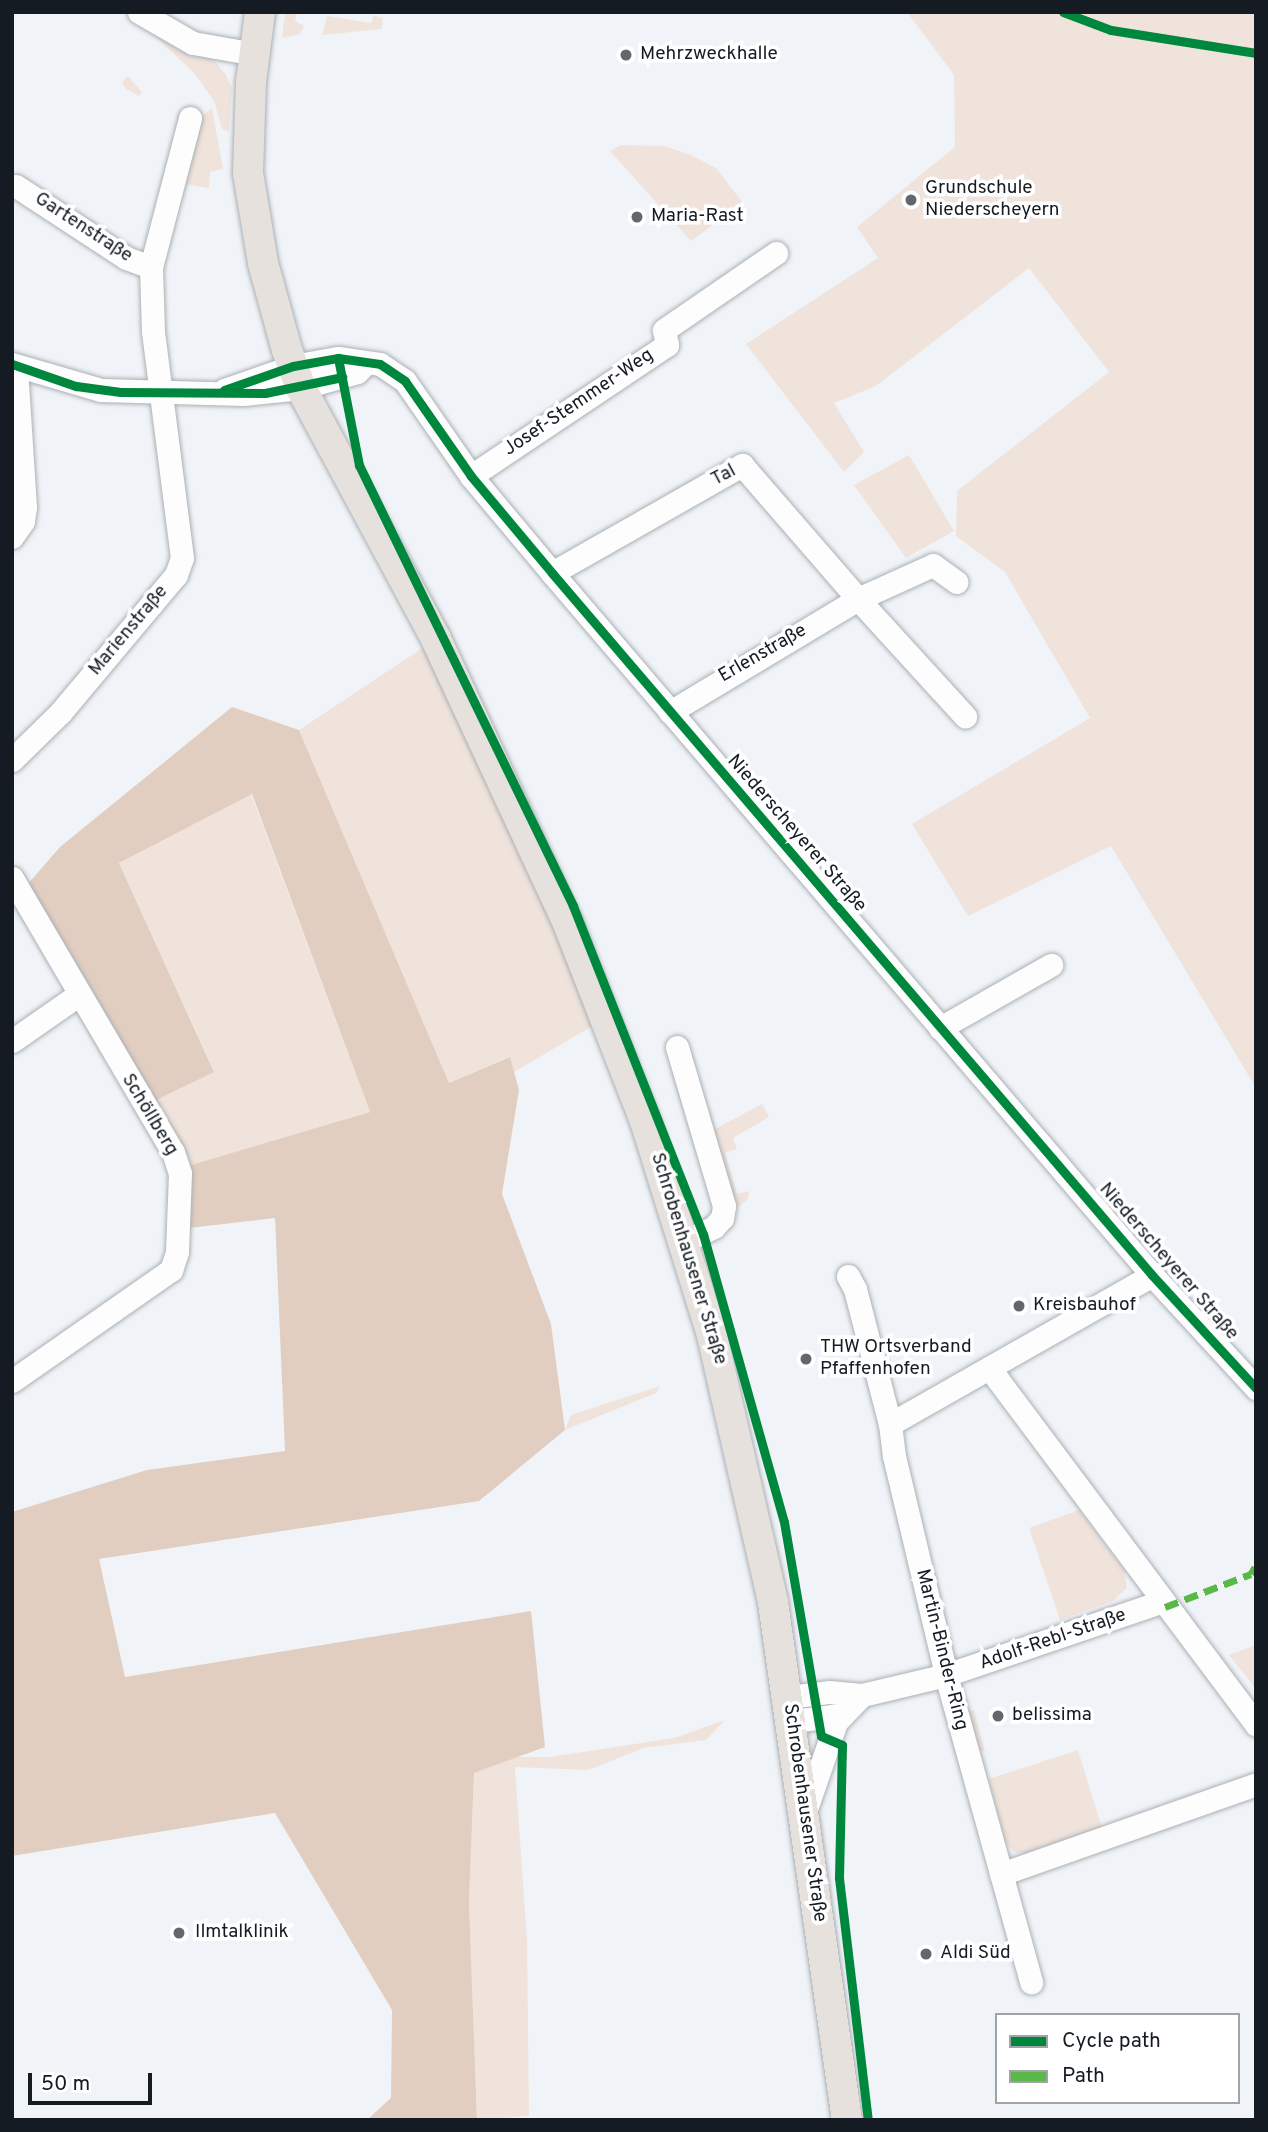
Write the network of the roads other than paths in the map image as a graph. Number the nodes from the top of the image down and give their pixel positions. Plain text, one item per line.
1 (139, 12) edge
2 (260, 12) edge
3 (254, 54) junction
4 (190, 118) dead end
5 (16, 186) dead end
6 (776, 253) dead end
7 (151, 267) junction
8 (14, 365) edge
9 (297, 377) junction
10 (160, 393) junction
11 (471, 476) junction
12 (12, 537) edge
13 (552, 573) junction
14 (956, 582) dead end
15 (858, 599) junction
16 (670, 712) junction
17 (965, 716) dead end
18 (12, 760) edge
19 (12, 878) edge
20 (1051, 965) dead end
21 (78, 995) junction
22 (940, 1028) junction
23 (12, 1041) edge
24 (677, 1047) dead end
25 (685, 1241) junction
26 (1152, 1275) junction
27 (848, 1276) dead end
28 (990, 1369) junction
29 (12, 1381) edge
30 (1256, 1388) edge
31 (890, 1424) junction
32 (1161, 1602) junction
33 (946, 1675) junction
34 (862, 1695) junction
35 (791, 1709) junction
36 (840, 1715) junction
37 (1256, 1724) edge
38 (1256, 1784) edge
39 (805, 1813) junction
40 (1001, 1874) junction
41 (1031, 1982) dead end
42 (847, 2120) edge

1 - 3 street
2 - 3 main road, Schrobenhausener Straße
3 - 9 main road, Schrobenhausener Straße
4 - 7 street, Gartenstraße
5 - 7 street, Gartenstraße
6 - 11 street, Josef-Stemmer-Weg
7 - 10 street, Gartenstraße
8 - 10 street, Niederscheyerer Straße
8 - 12 street
9 - 10 street, Niederscheyerer Straße
9 - 11 street, Niederscheyerer Straße
9 - 25 main road, Schrobenhausener Straße
10 - 18 street, Marienstraße
11 - 13 street, Niederscheyerer Straße
13 - 15 street, Tal
13 - 16 street, Niederscheyerer Straße
14 - 15 street
15 - 16 street, Erlenstraße
15 - 17 street, Tal
16 - 22 street, Niederscheyerer Straße
19 - 21 street, Schöllberg
20 - 22 street
21 - 23 street
21 - 29 street, Schöllberg
22 - 26 street, Niederscheyerer Straße
24 - 25 street
25 - 35 main road, Schrobenhausener Straße
26 - 28 street
26 - 30 street, Niederscheyerer Straße
27 - 31 street, Martin-Binder-Ring
28 - 31 street
28 - 32 street
31 - 33 street, Martin-Binder-Ring
32 - 33 street, Adolf-Rebl-Straße
32 - 37 street
33 - 34 street, Adolf-Rebl-Straße
33 - 40 street, Martin-Binder-Ring
34 - 35 street, Adolf-Rebl-Straße
34 - 36 street, Adolf-Rebl-Straße
35 - 36 street
35 - 39 main road, Schrobenhausener Straße
36 - 39 street, Adolf-Rebl-Straße
38 - 40 street
39 - 42 main road, Schrobenhausener Straße
40 - 41 street, Martin-Binder-Ring

